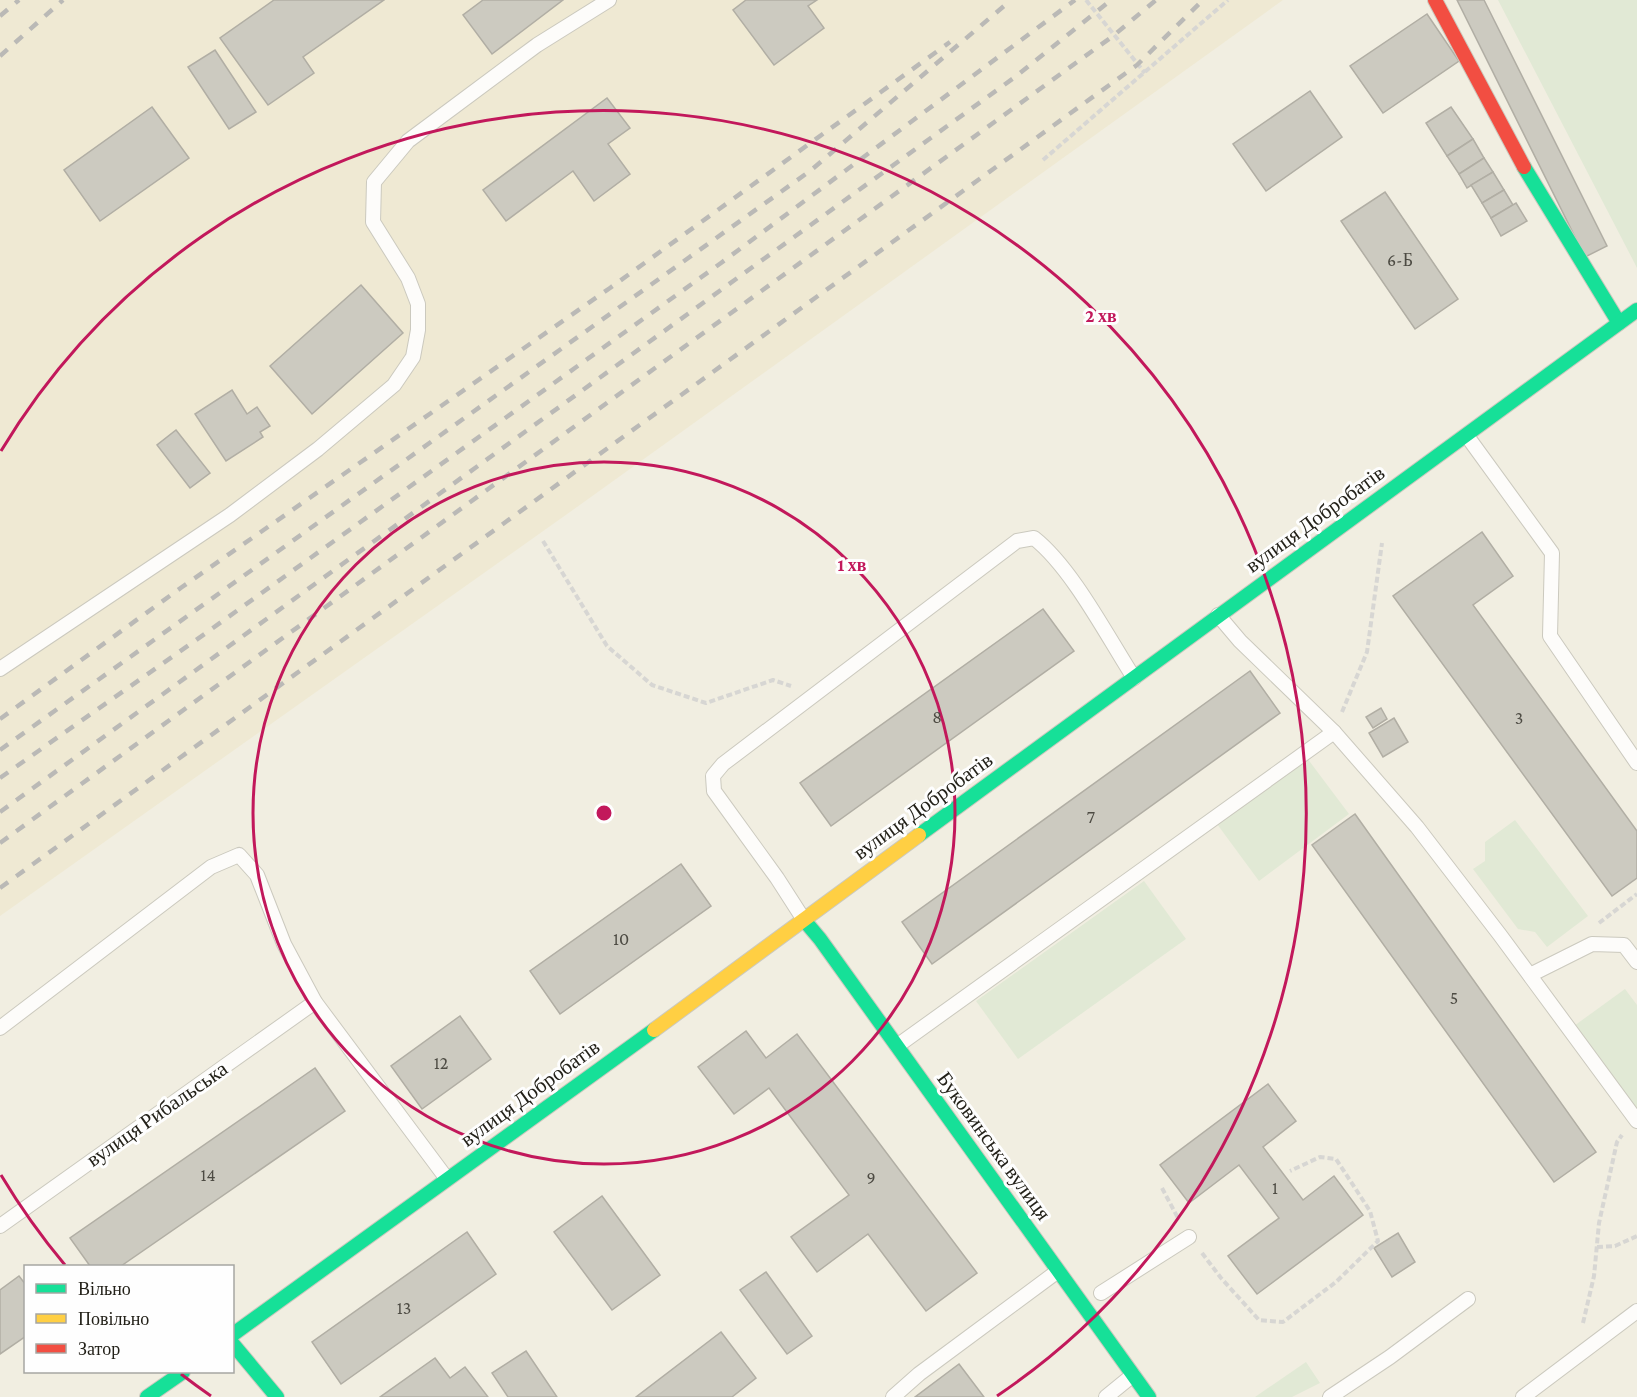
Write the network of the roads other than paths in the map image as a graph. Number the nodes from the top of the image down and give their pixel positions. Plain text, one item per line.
1 (609, 0) edge
2 (1435, 0) edge
3 (1637, 310) edge
4 (1619, 323) junction
5 (1467, 436) junction
6 (1218, 615) junction
7 (0, 669) edge
8 (1134, 678) junction
9 (1334, 732) junction
10 (1637, 763) edge
11 (804, 920) junction
12 (1637, 962) edge
13 (1530, 975) junction
14 (315, 1002) junction
15 (0, 1028) edge
16 (897, 1046) junction
17 (1635, 1118) edge
18 (447, 1179) junction
19 (0, 1226) edge
20 (1189, 1237) road end
21 (1058, 1271) junction
22 (1101, 1293) dead end
23 (1468, 1299) dead end
24 (1637, 1311) edge
25 (234, 1334) edge
26 (234, 1345) edge
27 (180, 1373) edge
28 (1133, 1375) junction
29 (147, 1397) edge
30 (277, 1397) edge
31 (893, 1397) edge
32 (1106, 1397) edge
33 (1149, 1397) edge
34 (1330, 1397) edge
35 (1522, 1397) edge

1 - 7 lane
2 - 4 street
3 - 4 street, вулиця Добробатів
4 - 5 street, вулиця Добробатів
5 - 6 street, вулиця Добробатів
5 - 10 lane
6 - 8 street, вулиця Добробатів
6 - 9 lane
8 - 11 street, вулиця Добробатів
8 - 11 lane
9 - 13 lane
9 - 16 lane
11 - 16 street, Буковинська вулиця
11 - 18 street, вулиця Добробатів
12 - 13 lane
13 - 17 lane
14 - 15 lane
14 - 18 lane
14 - 19 lane, вулиця Рибальська
16 - 21 street, Буковинська вулиця
18 - 25 street, вулиця Добробатів
20 - 22 lane
21 - 28 street, Буковинська вулиця
21 - 31 lane
23 - 34 lane
24 - 35 lane
26 - 30 street
27 - 29 street
28 - 32 lane
28 - 33 street, Буковинська вулиця

